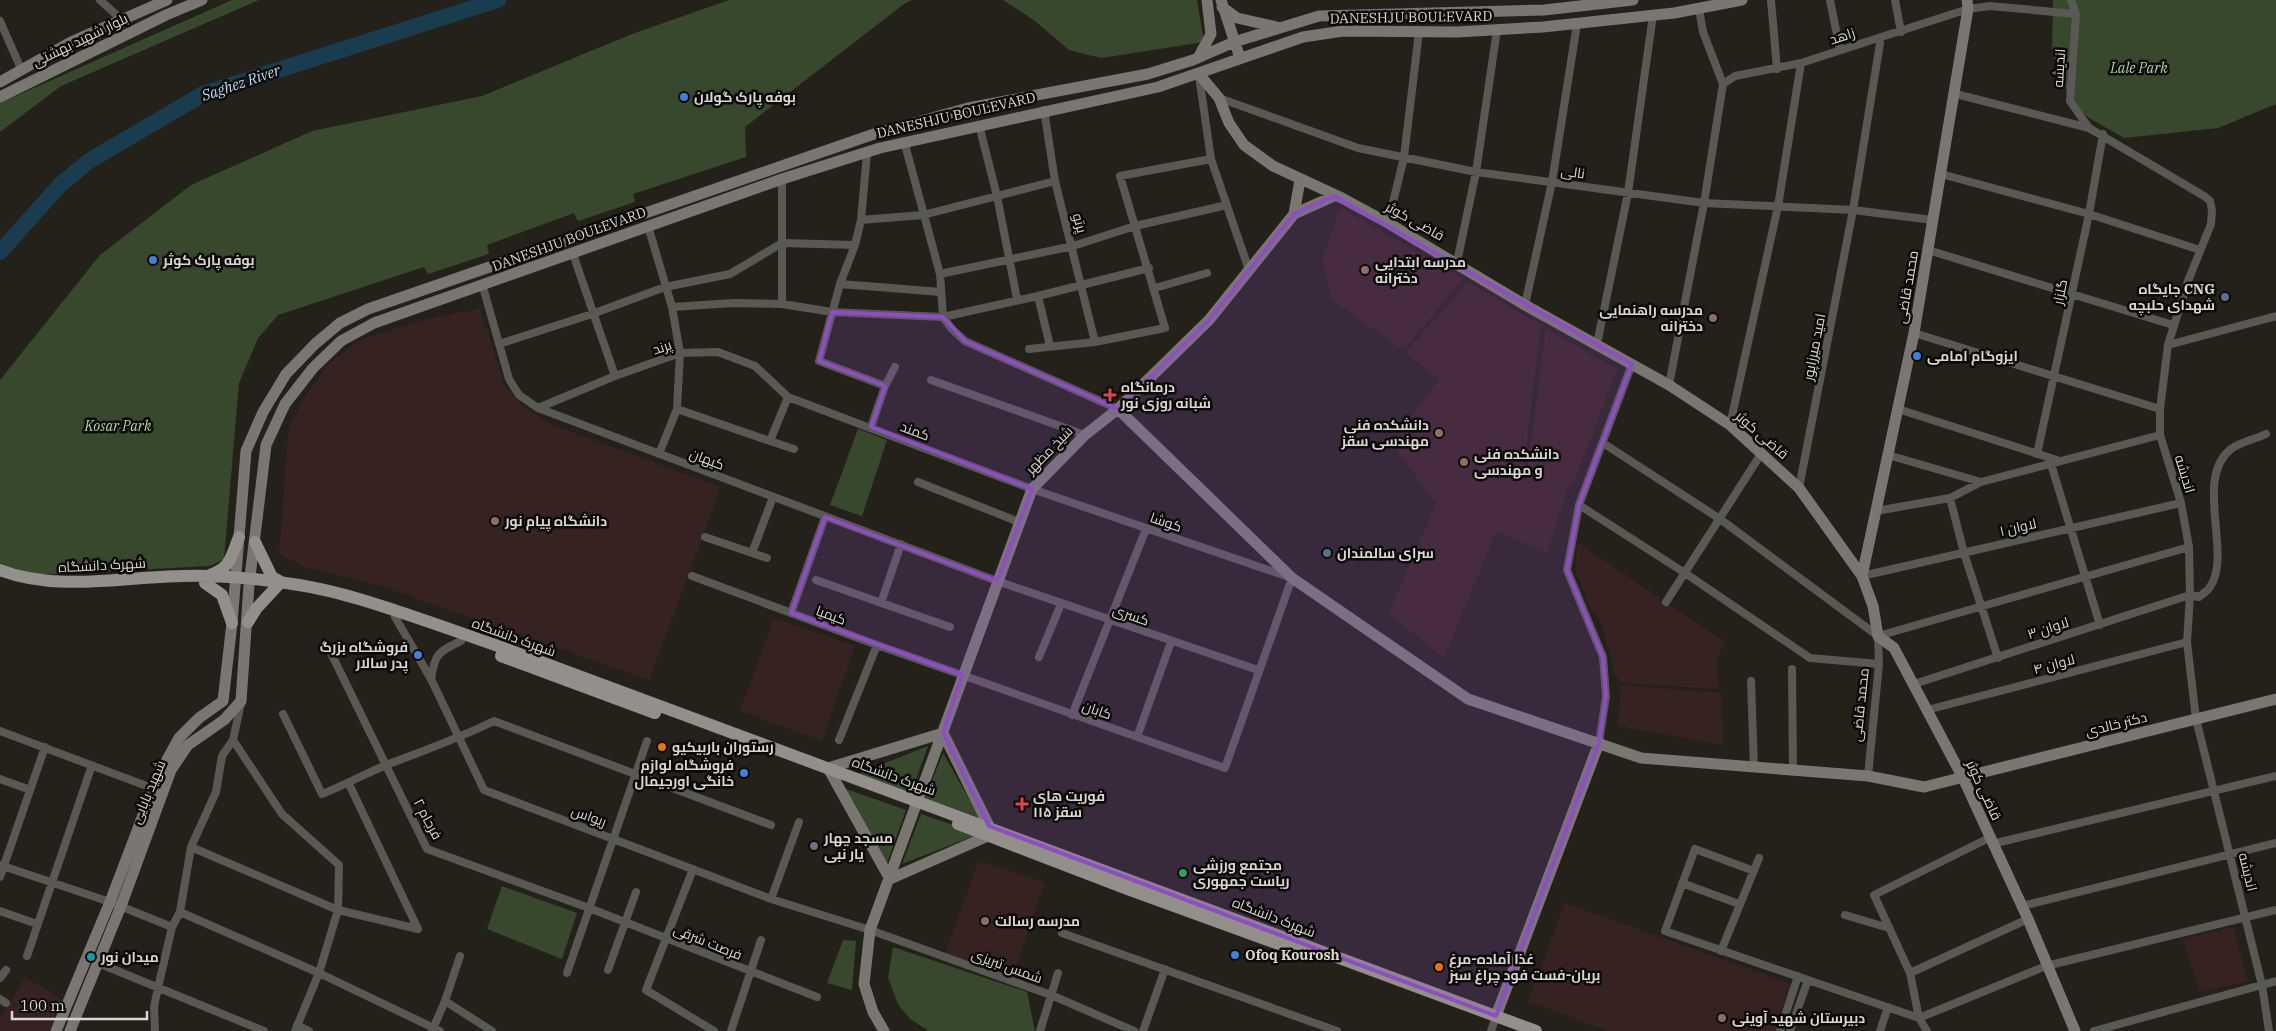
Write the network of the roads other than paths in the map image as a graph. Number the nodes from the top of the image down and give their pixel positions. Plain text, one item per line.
1 (100, 0) edge
2 (167, 0) edge
3 (202, 0) edge
4 (1207, 0) edge
5 (1633, 0) edge
6 (1742, 0) edge
7 (1771, 0) edge
8 (1830, 0) edge
9 (1895, 0) edge
10 (2071, 0) edge
11 (1221, 3) edge
12 (1990, 3) edge
13 (1968, 4) edge
14 (1699, 9) junction
15 (1544, 10) junction
16 (1422, 14) junction
17 (2076, 14) junction
18 (1654, 15) junction
19 (122, 20) junction
20 (0, 21) edge
21 (1577, 24) junction
22 (1278, 27) junction
23 (1543, 27) junction
24 (1497, 30) junction
25 (1419, 32) junction
26 (1901, 32) junction
27 (1881, 37) junction
28 (1234, 42) junction
29 (1840, 50) junction
30 (1198, 58) junction
31 (1240, 58) junction
32 (1801, 63) junction
33 (1777, 68) junction
34 (22, 70) junction
35 (1199, 74) junction
36 (0, 82) edge
37 (1723, 84) junction
38 (1956, 94) junction
39 (0, 97) edge
40 (1220, 98) junction
41 (1044, 110) junction
42 (979, 125) junction
43 (2088, 128) junction
44 (874, 134) junction
45 (2103, 134) junction
46 (904, 141) junction
47 (880, 148) junction
48 (867, 153) junction
49 (1404, 157) junction
50 (1211, 159) junction
51 (1476, 172) junction
52 (1941, 174) junction
53 (782, 179) junction
54 (1300, 180) junction
55 (1055, 181) junction
56 (1552, 182) junction
57 (1628, 193) junction
58 (997, 196) junction
59 (1334, 196) junction
60 (1704, 203) junction
61 (1227, 204) junction
62 (1778, 206) junction
63 (1853, 210) junction
64 (1294, 214) junction
65 (2089, 214) junction
66 (923, 215) junction
67 (861, 220) junction
68 (1933, 220) junction
69 (1388, 223) junction
70 (648, 226) junction
71 (1135, 226) junction
72 (782, 243) junction
73 (855, 245) junction
74 (1073, 246) junction
75 (1928, 250) junction
76 (2200, 250) junction
77 (573, 254) junction
78 (1010, 258) junction
79 (1457, 262) junction
80 (1149, 268) junction
81 (1249, 270) junction
82 (1207, 273) dead end
83 (940, 274) junction
84 (840, 284) junction
85 (1081, 285) junction
86 (483, 287) junction
87 (665, 287) junction
88 (1155, 288) junction
89 (942, 292) junction
90 (2072, 294) junction
91 (1038, 296) junction
92 (1017, 299) junction
93 (782, 304) junction
94 (1526, 304) junction
95 (672, 307) junction
96 (832, 312) junction
97 (592, 314) junction
98 (2276, 316) edge
99 (943, 317) junction
100 (2174, 325) junction
101 (1914, 333) junction
102 (1095, 342) junction
103 (499, 344) junction
104 (1597, 344) junction
105 (2168, 345) junction
106 (1050, 346) junction
107 (1029, 349) dead end
108 (680, 353) junction
109 (1632, 364) junction
110 (895, 367) dead end
111 (2055, 375) junction
112 (615, 376) junction
113 (931, 380) dead end
114 (1669, 385) junction
115 (885, 386) junction
116 (788, 397) junction
117 (538, 408) junction
118 (2160, 408) junction
119 (677, 409) junction
120 (1118, 409) junction
121 (1898, 409) junction
122 (1730, 425) junction
123 (871, 427) junction
124 (2266, 434) dead end
125 (1084, 435) junction
126 (2160, 435) junction
127 (251, 439) junction
128 (770, 441) junction
129 (1603, 443) junction
130 (266, 445) junction
131 (794, 449) dead end
132 (659, 454) junction
133 (1762, 454) junction
134 (2037, 454) junction
135 (1888, 455) junction
136 (2060, 461) junction
137 (2051, 464) junction
138 (918, 482) dead end
139 (1981, 482) junction
140 (1799, 488) junction
141 (1032, 489) junction
142 (773, 497) junction
143 (1950, 498) junction
144 (2181, 503) junction
145 (1579, 505) junction
146 (1876, 511) junction
147 (826, 517) junction
148 (1720, 519) junction
149 (1019, 522) junction
150 (2070, 528) junction
151 (1146, 529) junction
152 (705, 537) dead end
153 (239, 538) junction
154 (255, 542) junction
155 (901, 544) junction
156 (2189, 547) junction
157 (752, 552) junction
158 (1964, 553) junction
159 (767, 558) dead end
160 (0, 570) edge
161 (1685, 573) junction
162 (692, 576) dead end
163 (1862, 576) junction
164 (2085, 576) junction
165 (1292, 578) junction
166 (0, 579) edge
167 (206, 579) junction
168 (816, 580) dead end
169 (234, 581) junction
170 (997, 581) junction
171 (250, 582) junction
172 (278, 585) junction
173 (2190, 596) junction
174 (881, 602) junction
175 (1666, 602) dead end
176 (1061, 604) junction
177 (1981, 606) junction
178 (791, 613) junction
179 (395, 618) junction
180 (1109, 621) junction
181 (248, 622) junction
182 (232, 623) junction
183 (2100, 625) junction
184 (950, 626) dead end
185 (1878, 636) junction
186 (461, 641) junction
187 (1171, 642) junction
188 (2187, 642) junction
189 (877, 645) junction
190 (329, 649) dead end
191 (1039, 656) dead end
192 (1998, 658) junction
193 (1879, 664) junction
194 (1792, 669) dead end
195 (1258, 670) junction
196 (962, 675) junction
197 (431, 679) junction
198 (1751, 681) dead end
199 (1914, 684) junction
200 (2276, 699) edge
201 (241, 701) junction
202 (1926, 710) junction
203 (283, 714) dead end
204 (1072, 715) junction
205 (2196, 719) junction
206 (0, 731) edge
207 (943, 733) junction
208 (460, 738) junction
209 (1137, 738) junction
210 (232, 740) junction
211 (839, 740) dead end
212 (647, 741) dead end
213 (1599, 743) junction
214 (45, 747) junction
215 (92, 764) junction
216 (387, 764) junction
217 (1754, 768) junction
218 (1793, 770) junction
219 (831, 773) junction
220 (636, 774) junction
221 (1868, 776) junction
222 (2276, 776) edge
223 (1963, 778) junction
224 (0, 780) edge
225 (349, 784) junction
226 (25, 788) dead end
227 (152, 788) junction
228 (2214, 792) junction
229 (917, 805) junction
230 (799, 822) dead end
231 (771, 824) dead end
232 (989, 831) junction
233 (613, 839) junction
234 (1991, 841) junction
235 (2276, 843) edge
236 (191, 847) junction
237 (2231, 855) junction
238 (1759, 858) dead end
239 (2, 866) edge
240 (693, 869) junction
241 (1754, 871) junction
242 (0, 878) edge
243 (890, 879) junction
244 (51, 882) junction
245 (1682, 883) junction
246 (636, 892) dead end
247 (771, 899) junction
248 (115, 904) junction
249 (1738, 904) junction
250 (2022, 906) junction
251 (589, 908) junction
252 (338, 910) junction
253 (2276, 910) edge
254 (0, 911) edge
255 (180, 912) junction
256 (1845, 915) dead end
257 (2028, 918) junction
258 (2247, 918) junction
259 (626, 922) junction
260 (37, 924) junction
261 (172, 927) junction
262 (1889, 928) junction
263 (870, 930) junction
264 (1062, 933) dead end
265 (666, 938) junction
266 (761, 940) dead end
267 (1721, 951) junction
268 (27, 956) dead end
269 (460, 956) dead end
270 (98, 963) junction
271 (2046, 966) junction
272 (1165, 969) junction
273 (6, 970) dead end
274 (608, 970) dead end
275 (751, 972) junction
276 (319, 973) junction
277 (567, 973) dead end
278 (1058, 973) dead end
279 (1910, 973) junction
280 (1798, 976) junction
281 (0, 978) edge
282 (1808, 980) junction
283 (2276, 981) edge
284 (2262, 985) junction
285 (158, 988) junction
286 (1051, 995) junction
287 (818, 997) dead end
288 (445, 1001) junction
289 (1888, 1007) junction
290 (1919, 1018) junction
291 (1493, 1024) edge
292 (296, 1028) edge
293 (435, 1030) edge
294 (56, 1031) edge
295 (70, 1031) edge
296 (155, 1031) edge
297 (262, 1031) edge
298 (309, 1031) edge
299 (492, 1031) edge
300 (714, 1031) edge
301 (731, 1031) edge
302 (884, 1031) edge
303 (1040, 1031) edge
304 (1134, 1031) edge
305 (1143, 1031) edge
306 (1338, 1031) edge
307 (1513, 1031) edge
308 (1536, 1031) edge
309 (1780, 1031) edge
310 (1790, 1031) edge
311 (1880, 1031) edge
312 (1927, 1031) edge
313 (2075, 1031) edge
314 (2094, 1031) edge
315 (2268, 1031) edge

1 - 19 street
2 - 19 main road, بلوار شهید بهشتی
3 - 39 main road, بلوار شهید بهشتی
4 - 30 main road
5 - 15 main road, DANESHJU BOULEVARD
6 - 14 main road, DANESHJU BOULEVARD
7 - 33 street
8 - 29 street
9 - 26 street
10 - 17 street, اندیشه
11 - 22 main road
11 - 28 main road
12 - 13 street, زاهد
12 - 17 street, زاهد
13 - 26 street, زاهد
13 - 38 main road, محمد قاضی
14 - 18 main road, DANESHJU BOULEVARD
14 - 37 street
15 - 16 main road, DANESHJU BOULEVARD
15 - 23 main road
16 - 22 main road, DANESHJU BOULEVARD
16 - 25 main road
17 - 43 street, اندیشه
18 - 21 main road, DANESHJU BOULEVARD
18 - 57 street
19 - 34 main road, بلوار شهید بهشتی
20 - 34 street
21 - 23 main road, DANESHJU BOULEVARD
21 - 56 street
22 - 28 main road, DANESHJU BOULEVARD
23 - 24 main road, DANESHJU BOULEVARD
24 - 25 main road, DANESHJU BOULEVARD
24 - 51 street
25 - 31 main road, DANESHJU BOULEVARD
25 - 49 street
26 - 27 street, زاهد
27 - 29 street, زاهد
27 - 63 street, امید میرزاپور
28 - 30 main road, DANESHJU BOULEVARD
28 - 31 main road
29 - 32 street, زاهد
30 - 44 main road, DANESHJU BOULEVARD
31 - 35 main road, DANESHJU BOULEVARD
32 - 33 street, زاهد
32 - 62 street
33 - 37 street, زاهد
34 - 36 main road, بلوار شهید بهشتی
35 - 40 main road, قاضی کوثر
35 - 41 main road, DANESHJU BOULEVARD
35 - 50 street
37 - 60 street
38 - 43 street
38 - 52 main road, محمد قاضی
40 - 49 street, نالی
40 - 54 main road, قاضی کوثر
41 - 42 main road, DANESHJU BOULEVARD
41 - 55 street, پرتو
42 - 46 main road, DANESHJU BOULEVARD
42 - 58 street
43 - 45 street, اندیشه
44 - 47 main road
44 - 127 main road, DANESHJU BOULEVARD
45 - 65 street, گلزار
45 - 76 street, اندیشه
46 - 47 main road, DANESHJU BOULEVARD
46 - 66 street
47 - 48 main road, DANESHJU BOULEVARD
48 - 53 main road, DANESHJU BOULEVARD
48 - 67 street
49 - 51 street, نالی
49 - 69 street
50 - 61 street
50 - 71 street
51 - 56 street, نالی
51 - 79 street
52 - 65 street
52 - 68 main road, محمد قاضی
53 - 70 main road, DANESHJU BOULEVARD
53 - 72 street
54 - 59 main road, قاضی کوثر
54 - 64 main road
55 - 58 street
55 - 74 street, پرتو
56 - 57 street, نالی
56 - 94 street
57 - 60 street, نالی
57 - 104 street
58 - 66 street
58 - 78 street
59 - 64 main road
59 - 69 main road, قاضی کوثر
60 - 62 street, نالی
60 - 114 street
61 - 71 street
61 - 81 street
62 - 63 street, نالی
62 - 122 street
63 - 68 street, نالی
63 - 140 street, امید میرزاپور
64 - 81 main road, شیخ مظهر
65 - 76 street
65 - 90 street, گلزار
66 - 67 street
66 - 83 street
67 - 73 street
68 - 75 main road, محمد قاضی
69 - 79 main road, قاضی کوثر
70 - 77 main road, DANESHJU BOULEVARD
70 - 87 street
71 - 74 street
71 - 80 street
72 - 73 street
72 - 87 street
72 - 93 street
73 - 84 street
74 - 78 street
74 - 85 street, پرتو
75 - 90 street
75 - 101 main road, محمد قاضی
76 - 100 street, اندیشه
77 - 86 main road, DANESHJU BOULEVARD
77 - 97 street
78 - 83 street
78 - 92 street
79 - 94 main road, قاضی کوثر
80 - 85 street
80 - 88 street
81 - 120 main road, شیخ مظهر
82 - 88 street
83 - 89 street
84 - 89 street
84 - 96 street
85 - 91 street
85 - 102 street, پرتو
86 - 103 street, کیهان
86 - 130 main road, DANESHJU BOULEVARD
87 - 95 street
87 - 97 street
88 - 102 street
89 - 99 street
90 - 100 street
90 - 111 street, گلزار
91 - 92 street
91 - 106 street
92 - 99 street
93 - 95 street
93 - 96 street
94 - 104 main road, قاضی کوثر
95 - 108 street
96 - 99 street
96 - 115 street
97 - 103 street
97 - 112 street
98 - 105 street
99 - 120 street
100 - 105 street, اندیشه
101 - 111 street
101 - 121 main road, محمد قاضی
102 - 106 street
103 - 117 street, کیهان
104 - 109 main road, قاضی کوثر
105 - 118 street, اندیشه
106 - 107 street
108 - 112 street, پرند
108 - 116 street, پرند
108 - 119 street
109 - 114 main road, قاضی کوثر
109 - 129 street
110 - 115 street
111 - 118 street
111 - 134 street, گلزار
112 - 117 street, پرند
113 - 125 street
114 - 122 main road, قاضی کوثر
115 - 123 street
116 - 123 street, کمند
116 - 128 street
117 - 132 street, کیهان
118 - 126 street, اندیشه
119 - 128 street
119 - 132 street
120 - 125 main road, شیخ مظهر
120 - 165 main road, دکتر خالدی
121 - 134 street
121 - 135 main road, محمد قاضی
122 - 133 main road, قاضی کوثر
123 - 141 street, کمند
124 - 173 street, لاوان ۳
125 - 141 main road, شیخ مظهر
126 - 136 street
126 - 144 street, اندیشه
127 - 130 main road
127 - 153 main road, DANESHJU BOULEVARD
128 - 131 street
129 - 145 street
129 - 148 street
130 - 154 main road, DANESHJU BOULEVARD
132 - 142 street, کیهان
133 - 140 main road, قاضی کوثر
133 - 148 street
134 - 136 street
135 - 139 street
135 - 146 main road, محمد قاضی
136 - 137 street
137 - 139 street
137 - 150 street
138 - 149 street
139 - 143 street
140 - 163 main road, قاضی کوثر
141 - 149 main road, شیخ مظهر
141 - 151 street, کوشا
142 - 147 street, کیهان
142 - 157 street
143 - 146 street
143 - 158 street
144 - 150 street, لاوان ۱
144 - 156 street, اندیشه
145 - 161 street
145 - 213 street
146 - 163 main road, محمد قاضی
147 - 155 street, کیهان
147 - 178 street
148 - 161 street
148 - 185 street
149 - 170 main road, شیخ مظهر
150 - 158 street, لاوان ۱
150 - 164 street
151 - 165 street, کوشا
151 - 180 street
152 - 157 street
153 - 167 main road
153 - 169 main road, DANESHJU BOULEVARD
154 - 171 main road, DANESHJU BOULEVARD
154 - 172 main road
155 - 170 street, کیهان
155 - 174 street
156 - 164 street
156 - 173 street, اندیشه
157 - 159 street
158 - 163 street, لاوان ۱
158 - 177 street
160 - 167 main road, شهرک دانشگاه
161 - 175 street
161 - 193 street
162 - 178 street, کیمیا
163 - 185 main road, قاضی کوثر
164 - 177 street
164 - 183 street
165 - 195 street
165 - 213 main road, دکتر خالدی
166 - 167 main road
167 - 169 main road
167 - 182 main road
168 - 174 street
169 - 171 main road
169 - 182 main road, شهید بابایی
170 - 176 street, کسری
170 - 196 main road, شیخ مظهر
171 - 172 main road
171 - 181 main road
172 - 179 main road
172 - 181 main road
172 - 219 main road, شهرک دانشگاه
173 - 183 street, لاوان ۳
173 - 188 street, اندیشه
174 - 184 street
176 - 180 street, کسری
176 - 191 street
177 - 185 street
177 - 192 street
178 - 189 street, کیمیا
179 - 186 main road
179 - 197 street, ریواس
180 - 187 street, کسری
180 - 204 street
181 - 201 main road
182 - 227 main road, شهید بابایی
183 - 192 street, لاوان ۳
185 - 193 street, محمد قاضی
185 - 199 main road, قاضی کوثر
186 - 197 street
186 - 219 main road
187 - 195 street, کسری
187 - 209 street
188 - 202 street, لاوان ۴
188 - 205 street, اندیشه
189 - 196 street, کیمیا
189 - 211 street
190 - 216 street, فرجام ۲
192 - 199 street, لاوان ۳
193 - 221 street, محمد قاضی
194 - 218 street
195 - 209 street, کابان
196 - 204 street, کابان
196 - 207 main road, شیخ مظهر
197 - 208 street, ریواس
198 - 217 street
199 - 202 main road, قاضی کوثر
200 - 205 main road, دکتر خالدی
201 - 210 street
201 - 248 main road, شهید بابایی
202 - 223 main road, قاضی کوثر
203 - 225 street
204 - 209 street, کابان
205 - 223 main road, دکتر خالدی
205 - 228 street, اندیشه
206 - 214 street
207 - 219 main road
207 - 229 main road, شیخ مظهر
207 - 232 main road
208 - 216 street
208 - 220 street
208 - 233 street, ریواس
210 - 236 street
210 - 252 street
212 - 220 street
213 - 217 main road, دکتر خالدی
213 - 291 main road
214 - 215 street
214 - 239 street
215 - 227 street
215 - 244 street
216 - 225 street
216 - 251 street, فرجام ۲
217 - 218 main road, دکتر خالدی
218 - 221 main road, دکتر خالدی
219 - 229 main road, شهرک دانشگاه
219 - 243 main road
220 - 231 street
220 - 233 street
221 - 223 main road, دکتر خالدی
222 - 228 street
223 - 234 main road, قاضی کوثر
224 - 226 street
225 - 252 street
227 - 248 main road, شهید بابایی
228 - 234 street
228 - 237 street, اندیشه
229 - 232 main road, شهرک دانشگاه
229 - 243 main road, شیخ مظهر
230 - 247 street
232 - 243 main road
232 - 291 main road, شهرک دانشگاه
233 - 240 street, ریواس
233 - 251 street
234 - 250 main road, قاضی کوثر
234 - 262 street
235 - 237 street
236 - 252 street
236 - 255 street
237 - 250 street
237 - 258 street, اندیشه
238 - 241 street
239 - 242 street
239 - 244 street
240 - 247 street, ریواس
240 - 265 street
241 - 245 street
241 - 249 street
243 - 263 main road, شیخ مظهر
244 - 248 street
244 - 260 street
245 - 249 street
245 - 267 street
246 - 259 street
247 - 263 street, ریواس
248 - 261 street
248 - 270 main road, شهید بابایی
248 - 294 main road, شهید بابایی
249 - 267 street
250 - 257 main road, قاضی کوثر
251 - 259 street, فرصت شرقی
251 - 277 street
252 - 276 street
253 - 258 street
254 - 260 street
255 - 261 street
255 - 276 street
256 - 262 street
257 - 271 main road, قاضی کوثر
257 - 279 street
258 - 271 street
258 - 284 street, اندیشه
259 - 265 street, فرصت شرقی
259 - 274 street
260 - 268 street
261 - 285 street
262 - 279 street
263 - 286 street, شمس تبریزی
263 - 302 main road, شیخ مظهر
264 - 272 street
265 - 275 street, فرصت شرقی
265 - 300 street
266 - 275 street
267 - 280 street
269 - 288 street
270 - 285 street
270 - 295 main road, شهید بابایی
271 - 290 street
271 - 313 main road, قاضی کوثر
272 - 305 street
272 - 306 street
273 - 281 street
275 - 287 street, فرصت شرقی
275 - 301 street
276 - 292 street
276 - 293 street
278 - 286 street
279 - 290 street
280 - 282 street
280 - 309 street
282 - 289 street
282 - 310 street
283 - 284 street
284 - 314 street
284 - 315 street, اندیشه
285 - 296 street
285 - 297 street
286 - 303 street
286 - 304 street, شمس تبریزی
288 - 293 street
288 - 299 street
289 - 290 street
289 - 311 street
290 - 312 street
291 - 307 main road
291 - 308 main road, شهرک دانشگاه
292 - 298 street

